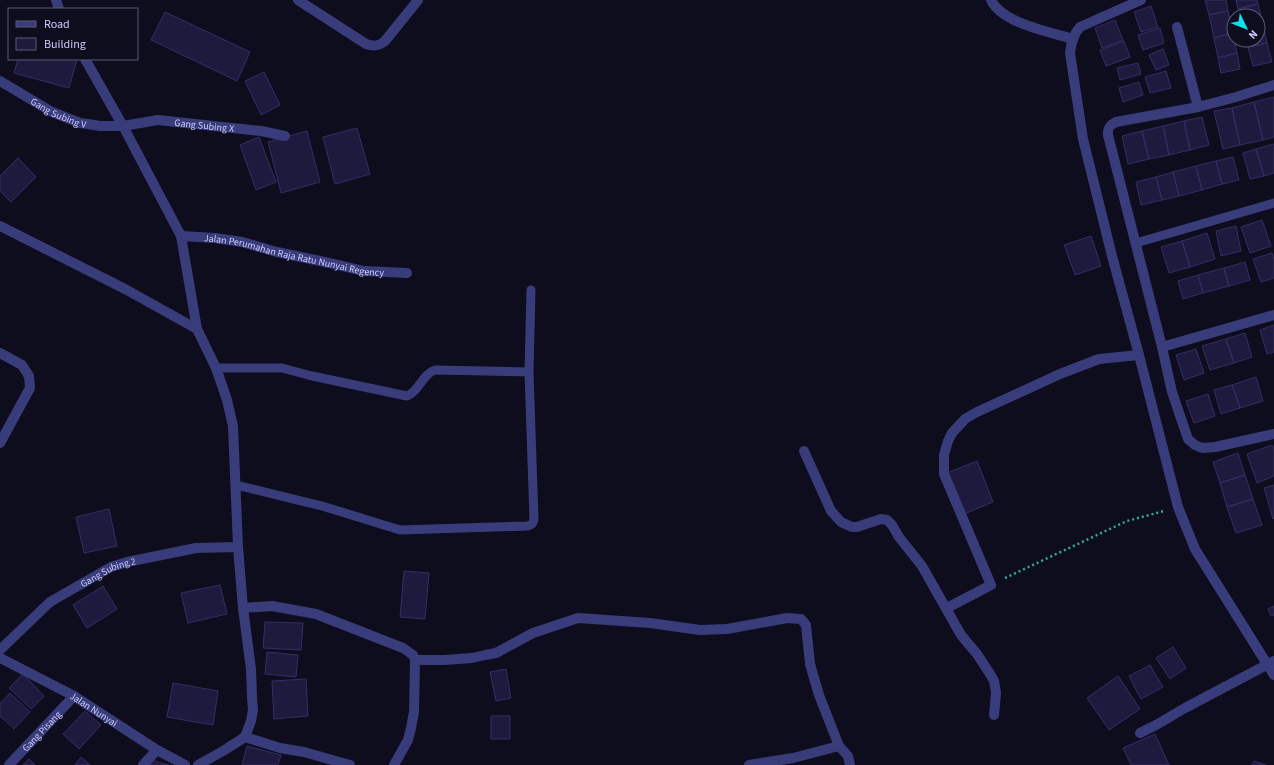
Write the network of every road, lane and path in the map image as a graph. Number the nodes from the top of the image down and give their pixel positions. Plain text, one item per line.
1 (298, 0) edge
2 (418, 0) edge
3 (990, 0) edge
4 (1141, 0) edge
5 (1177, 27) dead end
6 (1073, 39) junction
7 (86, 60) edge
8 (0, 82) edge
9 (1274, 85) edge
10 (1198, 107) junction
11 (123, 126) junction
12 (285, 136) dead end
13 (1274, 203) edge
14 (0, 226) edge
15 (181, 236) junction
16 (1136, 243) junction
17 (407, 274) dead end
18 (531, 290) dead end
19 (1274, 315) edge
20 (197, 329) junction
21 (1162, 347) junction
22 (0, 353) edge
23 (1139, 355) junction
24 (216, 368) junction
25 (529, 372) junction
26 (1274, 434) edge
27 (0, 443) edge
28 (804, 451) dead end
29 (236, 485) junction
30 (1178, 507) junction
31 (238, 547) junction
32 (991, 585) junction
33 (243, 608) junction
34 (947, 608) junction
35 (0, 650) edge
36 (0, 658) edge
37 (416, 660) junction
38 (1271, 663) edge
39 (1274, 675) edge
40 (74, 696) junction
41 (994, 715) dead end
42 (1140, 733) dead end
43 (245, 737) junction
44 (839, 746) junction
45 (157, 750) junction
46 (9, 765) edge
47 (143, 765) edge
48 (185, 765) edge
49 (198, 765) edge
50 (350, 765) edge
51 (394, 765) edge
52 (749, 765) edge
53 (850, 765) edge

1 - 2 street
3 - 6 street
4 - 6 street
5 - 10 street
6 - 23 street
7 - 11 street
8 - 11 street, Gang Subing V
9 - 10 street
10 - 16 street
11 - 12 street, Gang Subing X
11 - 15 street
13 - 16 lane
14 - 20 street
15 - 17 street, Jalan Perumahan Raja Ratu Nunyai Regency
15 - 20 street
16 - 21 street
18 - 25 lane
19 - 21 street
20 - 24 street
21 - 26 street
22 - 27 street
23 - 30 street
23 - 32 street
24 - 25 lane
24 - 29 street
25 - 29 lane
28 - 34 street
29 - 31 street
30 - 32 path
30 - 38 street
31 - 33 street
31 - 35 street, Gang Subing 2
32 - 34 street
33 - 37 street
33 - 43 street
34 - 41 street
36 - 40 street, Jalan Nunyai
37 - 44 street
37 - 51 street
38 - 39 street
38 - 42 street
40 - 45 street, Jalan Nunyai
40 - 46 street, Gang Pisang
43 - 49 street
43 - 50 street
44 - 52 street
44 - 53 street
45 - 47 street
45 - 48 street, Jalan Nunyai

